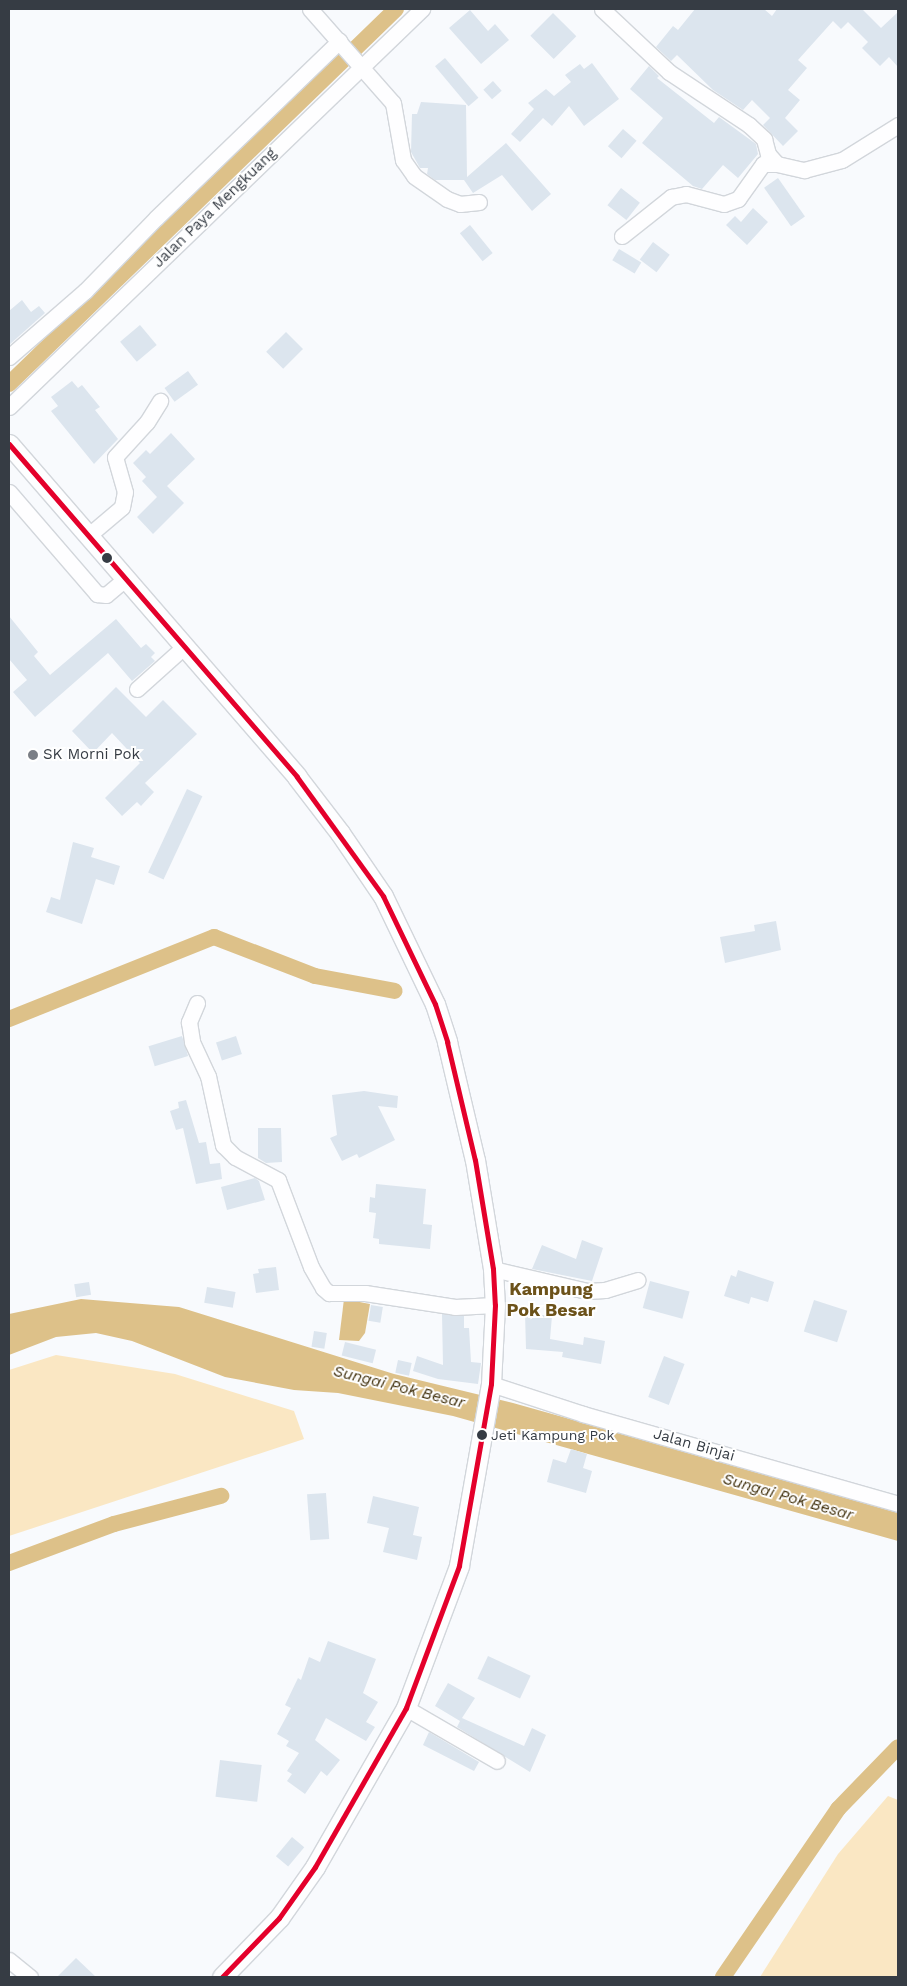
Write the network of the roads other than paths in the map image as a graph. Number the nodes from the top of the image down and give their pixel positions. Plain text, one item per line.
1 (310, 9) edge
2 (422, 9) edge
3 (602, 9) edge
4 (342, 44) junction
5 (360, 65) junction
6 (898, 125) edge
7 (777, 164) junction
8 (479, 202) dead end
9 (622, 236) dead end
10 (9, 357) edge
11 (160, 401) dead end
12 (9, 407) edge
13 (9, 444) edge
14 (9, 492) edge
15 (89, 536) junction
16 (126, 578) junction
17 (186, 646) junction
18 (137, 689) dead end
19 (197, 1003) dead end
20 (493, 1269) junction
21 (637, 1280) dead end
22 (495, 1305) junction
23 (491, 1384) junction
24 (898, 1504) edge
25 (406, 1708) junction
26 (496, 1761) dead end
27 (9, 1960) edge
28 (30, 1977) edge
29 (222, 1977) edge

1 - 4 street
2 - 5 street, Jalan Paya Mengkuang
3 - 7 street
4 - 5 street
4 - 10 street
5 - 8 street
5 - 12 street, Jalan Paya Mengkuang
6 - 7 street
7 - 9 street
11 - 15 street
13 - 15 main road
14 - 16 street
15 - 16 main road
16 - 17 main road
17 - 18 street
17 - 20 main road
19 - 22 street
20 - 21 street
20 - 22 main road
22 - 23 main road
23 - 24 street, Jalan Binjai
23 - 25 main road
25 - 26 street
25 - 29 main road
27 - 28 street

